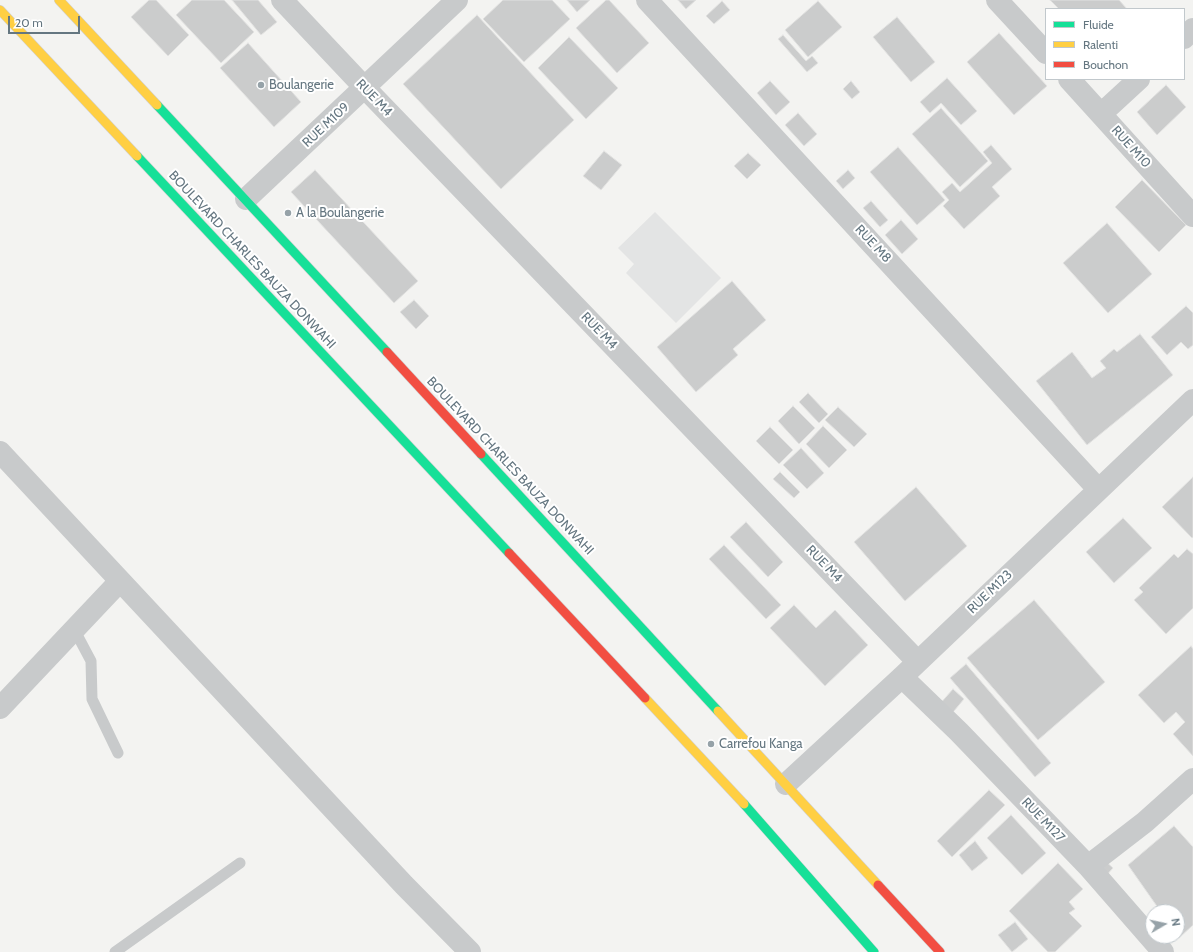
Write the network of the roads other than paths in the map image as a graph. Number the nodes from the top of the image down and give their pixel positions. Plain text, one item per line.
1 (59, 0) edge
2 (282, 0) edge
3 (457, 0) edge
4 (647, 0) edge
5 (997, 0) edge
6 (0, 10) edge
7 (1193, 29) edge
8 (1185, 37) edge
9 (1045, 53) edge
10 (1070, 80) edge
11 (1138, 80) edge
12 (365, 88) junction
13 (1101, 114) junction
14 (246, 199) junction
15 (1193, 216) edge
16 (1193, 400) edge
17 (0, 452) edge
18 (1098, 489) junction
19 (120, 581) junction
20 (74, 629) junction
21 (917, 661) junction
22 (902, 677) junction
23 (0, 708) edge
24 (118, 753) dead end
25 (1193, 779) edge
26 (786, 784) junction
27 (240, 863) dead end
28 (1088, 866) junction
29 (115, 952) edge
30 (470, 952) edge
31 (874, 952) edge
32 (940, 952) edge
33 (1163, 952) edge

1 - 14 main road, BOULEVARD CHARLES BAUZA DONWAHI
2 - 12 street, RUE M4
3 - 12 street, RUE M109
4 - 18 street, RUE M8
5 - 9 street
6 - 31 main road, BOULEVARD CHARLES BAUZA DONWAHI
7 - 8 street
10 - 13 street, RUE M10
11 - 13 street
12 - 14 street, RUE M109
12 - 21 street, RUE M4
13 - 15 street, RUE M10
14 - 26 main road, BOULEVARD CHARLES BAUZA DONWAHI
16 - 18 street, RUE M123
17 - 19 street
18 - 21 street, RUE M123
19 - 20 street
19 - 30 street
20 - 23 street
20 - 24 lane
21 - 22 street, RUE M123
22 - 26 street, RUE M123
22 - 28 street, RUE M127
25 - 28 street
26 - 32 main road, BOULEVARD CHARLES BAUZA DONWAHI
27 - 29 lane
28 - 33 street, RUE M127

